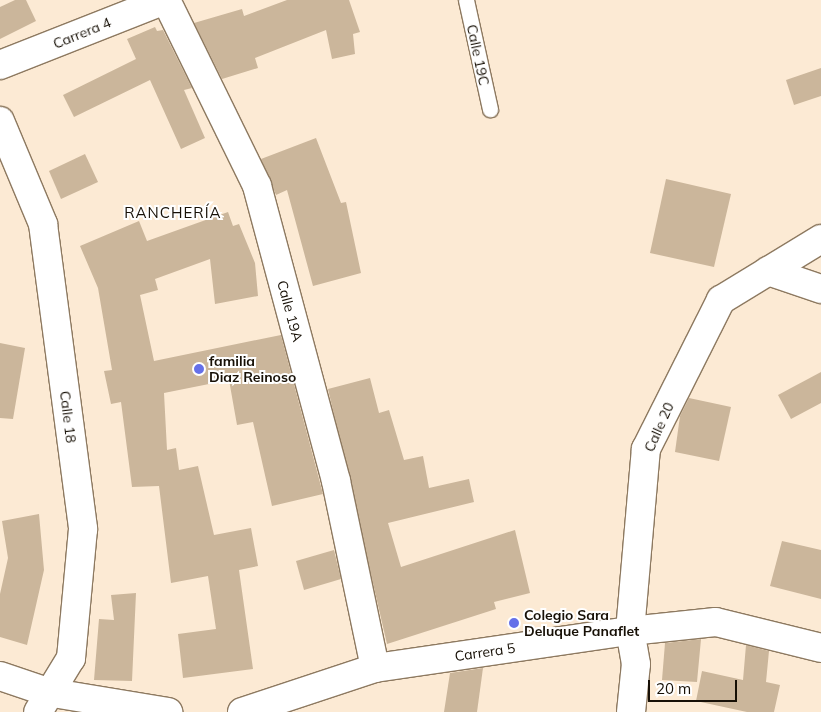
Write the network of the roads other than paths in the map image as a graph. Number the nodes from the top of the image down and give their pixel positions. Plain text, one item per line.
1 (165, 0) edge
2 (466, 0) edge
3 (0, 65) edge
4 (490, 109) dead end
5 (0, 121) edge
6 (821, 239) edge
7 (768, 271) junction
8 (821, 289) edge
9 (630, 631) junction
10 (821, 648) edge
11 (375, 668) junction
12 (0, 676) edge
13 (42, 702) edge
14 (168, 712) edge
15 (242, 712) edge
16 (631, 712) edge

1 - 3 street, Carrera 4
1 - 11 street, Calle 19A
2 - 4 lane, Calle 19C
5 - 13 street, Calle 18
6 - 7 street, Calle 20
7 - 8 street
7 - 9 street, Calle 20
9 - 10 street, Carrera 5
9 - 11 street, Carrera 5
9 - 16 street, Calle 20
11 - 15 street, Carrera 5
12 - 13 street
13 - 14 street

